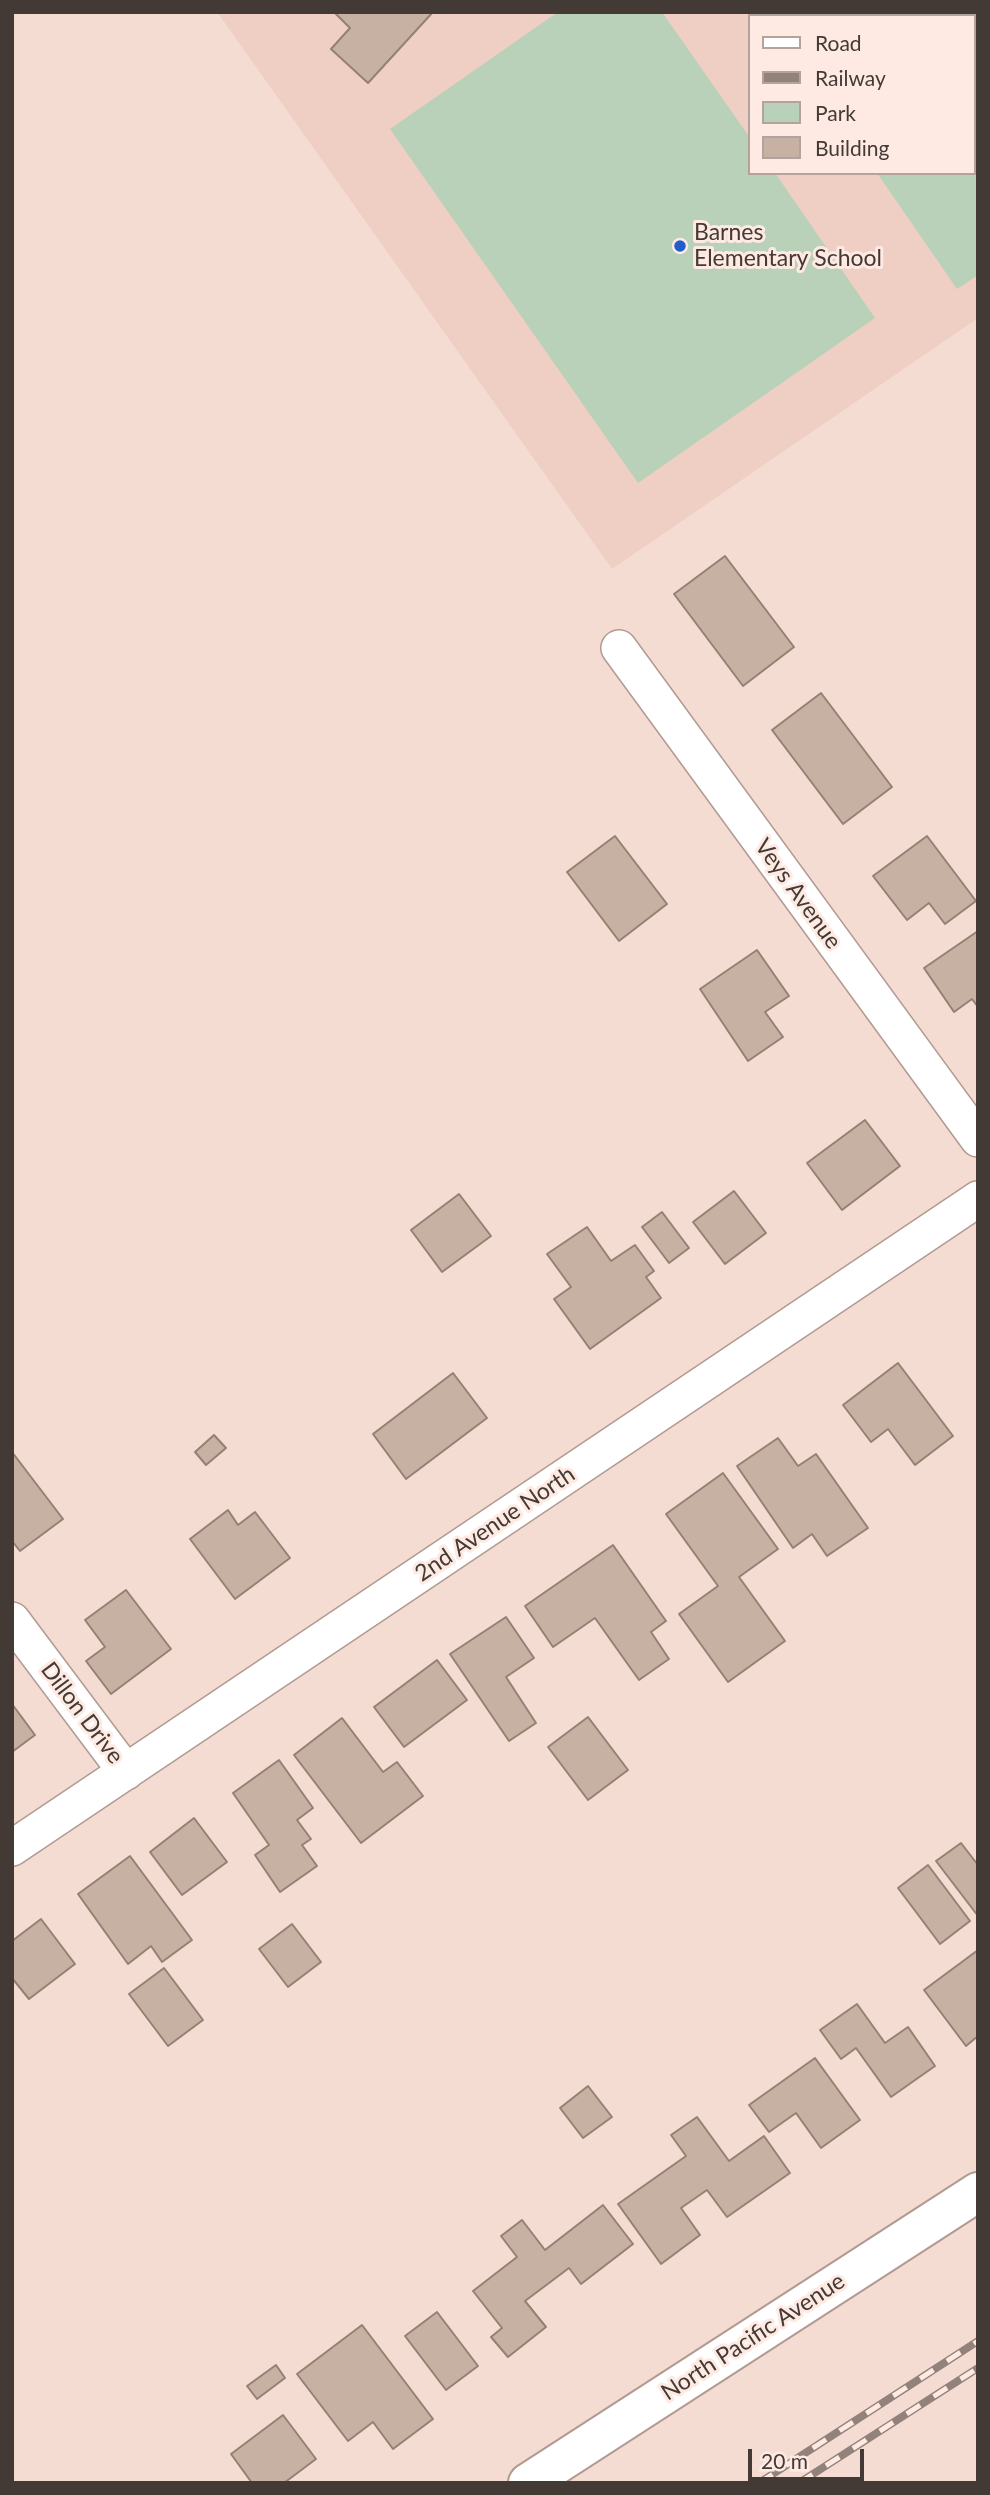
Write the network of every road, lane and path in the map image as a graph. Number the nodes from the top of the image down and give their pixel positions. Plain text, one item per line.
1 (619, 648) dead end
2 (978, 1139) edge
3 (978, 1199) edge
4 (12, 1620) edge
5 (126, 1772) junction
6 (12, 1848) edge
7 (978, 2192) edge
8 (528, 2483) edge

1 - 2 street, Veys Avenue
3 - 5 street, 2nd Avenue North
4 - 5 street, Dillon Drive
5 - 6 street, 2nd Avenue North
7 - 8 street, North Pacific Avenue

